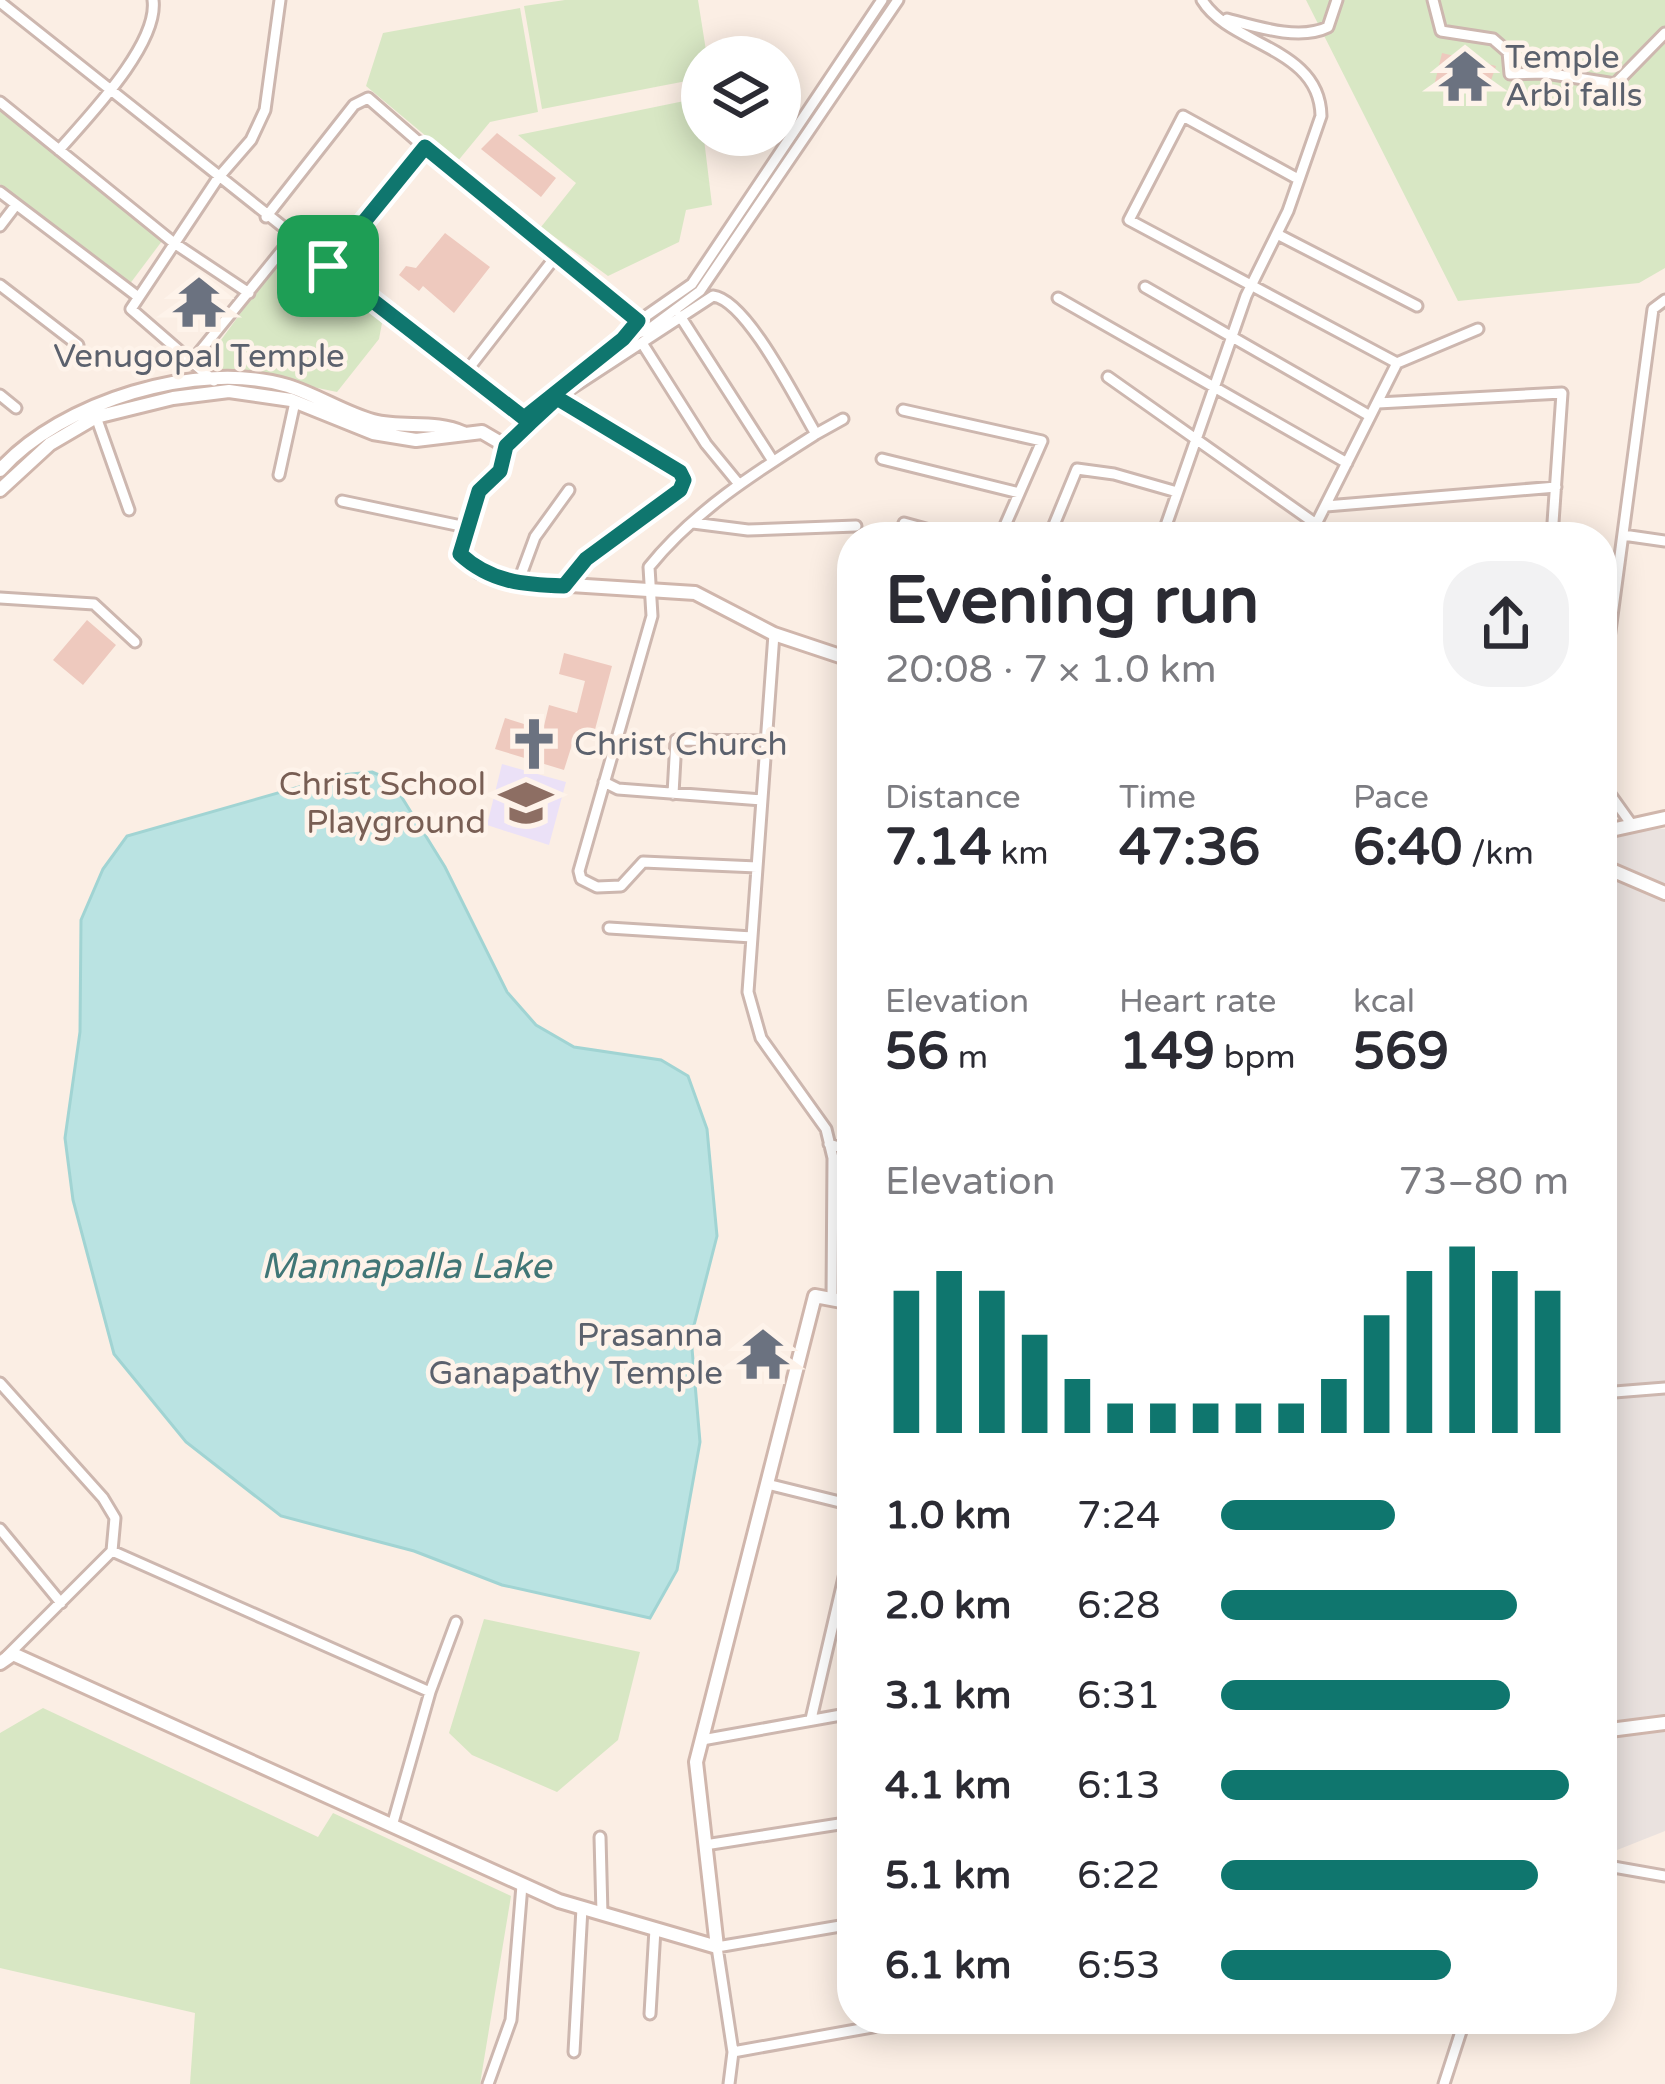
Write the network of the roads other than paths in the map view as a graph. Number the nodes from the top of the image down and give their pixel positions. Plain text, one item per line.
1 (153, 0) edge
2 (280, 0) edge
3 (882, 0) edge
4 (898, 0) edge
5 (1202, 0) edge
6 (1337, 0) edge
7 (1433, 0) edge
8 (0, 2) edge
9 (1211, 15) junction
10 (1665, 34) edge
11 (107, 89) junction
12 (0, 102) edge
13 (425, 147) junction
14 (58, 150) junction
15 (218, 178) junction
16 (1298, 179) junction
17 (0, 192) edge
18 (16, 205) junction
19 (266, 217) junction
20 (0, 226) edge
21 (1277, 234) junction
22 (292, 238) junction
23 (174, 243) junction
24 (556, 256) junction
25 (328, 266) junction
26 (0, 285) edge
27 (1145, 287) dead end
28 (1251, 287) junction
29 (250, 293) junction
30 (137, 296) junction
31 (1058, 298) dead end
32 (1665, 300) edge
33 (1417, 306) dead end
34 (680, 316) junction
35 (638, 321) junction
36 (1478, 329) dead end
37 (1232, 338) junction
38 (623, 339) junction
39 (642, 343) junction
40 (78, 345) dead end
41 (193, 360) junction
42 (1397, 363) junction
43 (466, 372) junction
44 (1108, 377) dead end
45 (214, 380) junction
46 (1215, 386) junction
47 (0, 395) edge
48 (557, 398) junction
49 (295, 402) junction
50 (1377, 403) junction
51 (16, 408) dead end
52 (903, 410) dead end
53 (94, 412) junction
54 (1370, 416) junction
55 (843, 419) dead end
56 (527, 421) junction
57 (464, 433) junction
58 (816, 434) junction
59 (1196, 441) junction
60 (506, 446) junction
61 (882, 460) dead end
62 (772, 461) junction
63 (1347, 463) junction
64 (0, 470) edge
65 (279, 475) dead end
66 (738, 483) junction
67 (1556, 488) junction
68 (0, 490) edge
69 (569, 490) dead end
70 (1177, 492) junction
71 (1019, 493) junction
72 (341, 501) dead end
73 (1326, 506) junction
74 (130, 510) dead end
75 (1006, 522) edge
76 (1055, 522) edge
77 (1167, 522) edge
78 (1313, 522) edge
79 (1317, 522) edge
80 (1553, 522) edge
81 (693, 524) junction
82 (466, 527) junction
83 (837, 527) edge
84 (1623, 535) junction
85 (1665, 541) edge
86 (1617, 580) edge
87 (518, 583) junction
88 (564, 586) junction
89 (650, 588) junction
90 (0, 598) edge
91 (774, 634) junction
92 (135, 642) dead end
93 (837, 655) edge
94 (767, 741) junction
95 (604, 782) junction
96 (673, 794) junction
97 (762, 800) junction
98 (1617, 804) edge
99 (1665, 818) edge
100 (1632, 825) junction
101 (1617, 828) edge
102 (757, 867) junction
103 (1617, 872) edge
104 (1665, 893) edge
105 (608, 928) dead end
106 (752, 937) junction
107 (829, 1144) junction
108 (837, 1146) edge
109 (832, 1299) junction
110 (837, 1300) edge
111 (0, 1383) edge
112 (1665, 1388) edge
113 (1617, 1392) edge
114 (767, 1484) junction
115 (837, 1501) edge
116 (0, 1529) edge
117 (112, 1551) junction
118 (61, 1603) junction
119 (837, 1608) edge
120 (456, 1622) dead end
121 (2, 1661) edge
122 (430, 1692) junction
123 (837, 1716) edge
124 (812, 1720) junction
125 (1665, 1724) edge
126 (1617, 1729) edge
127 (702, 1741) junction
128 (837, 1824) edge
129 (392, 1826) junction
130 (601, 1837) dead end
131 (705, 1845) junction
132 (1617, 1868) edge
133 (1665, 1876) edge
134 (522, 1885) junction
135 (582, 1908) junction
136 (602, 1914) junction
137 (837, 1927) edge
138 (655, 1929) junction
139 (717, 1947) junction
140 (650, 2014) dead end
141 (837, 2033) edge
142 (1461, 2034) edge
143 (574, 2052) dead end
144 (733, 2052) junction
145 (488, 2084) edge
146 (729, 2084) edge
147 (1444, 2084) edge

1 - 11 street
2 - 15 street
3 - 35 street
4 - 38 street
5 - 9 street
6 - 9 street
7 - 10 street
8 - 11 street
9 - 16 street
11 - 14 street
11 - 15 street
12 - 14 street
13 - 19 street
13 - 24 street
13 - 25 street
14 - 23 street
15 - 19 street
15 - 23 street
16 - 21 street
16 - 28 street
17 - 18 street
18 - 20 street
18 - 30 street
19 - 22 street
21 - 28 street
21 - 33 street
22 - 25 street
22 - 29 street
23 - 29 street
23 - 30 street
24 - 35 street
24 - 43 street
25 - 43 street
26 - 40 street
27 - 37 street
28 - 37 street
28 - 42 street
29 - 41 street
30 - 41 street
31 - 46 street
32 - 84 street
34 - 39 street
34 - 58 street
34 - 62 street
35 - 38 street
36 - 42 street
37 - 46 street
37 - 54 street
38 - 56 street
39 - 48 street
39 - 66 street
41 - 45 street
42 - 50 street
43 - 56 street
44 - 59 street
45 - 53 main road
45 - 57 main road
46 - 59 street
46 - 63 street
47 - 51 street
48 - 56 street
48 - 88 street
49 - 53 main road
49 - 57 main road
49 - 65 street
50 - 54 street
50 - 67 street
52 - 71 street
53 - 64 main road
53 - 68 main road
53 - 74 street
54 - 63 street
55 - 58 street
56 - 60 street
57 - 60 main road
58 - 62 street
59 - 70 street
59 - 78 street
60 - 82 main road
61 - 71 street
62 - 66 street
63 - 73 street
66 - 81 street
67 - 73 street
67 - 80 street
69 - 87 street
70 - 76 street
70 - 77 street
71 - 75 street
72 - 82 street
73 - 79 street
81 - 83 street
81 - 89 street
82 - 87 main road
84 - 85 street
84 - 86 street
87 - 88 main road
88 - 89 main road
89 - 91 main road
89 - 95 street
90 - 92 street
91 - 93 main road
91 - 94 street
94 - 96 street
94 - 97 street
95 - 96 street
95 - 102 street
96 - 97 street
97 - 102 street
98 - 100 street
99 - 100 main road
100 - 101 main road
102 - 106 street
103 - 104 main road
105 - 106 street
106 - 107 street
107 - 108 street
107 - 109 street
109 - 110 main road
109 - 114 main road
111 - 117 street
112 - 113 street
114 - 115 street
114 - 127 main road
116 - 118 street
117 - 118 street
117 - 122 street
118 - 121 street
119 - 124 street
120 - 122 street
121 - 129 main road
122 - 129 street
123 - 124 street
124 - 127 street
125 - 126 main road
127 - 131 main road
128 - 131 street
129 - 134 main road
130 - 136 street
131 - 139 main road
132 - 133 street
134 - 135 main road
134 - 145 street
135 - 136 main road
135 - 143 street
136 - 138 main road
137 - 139 street
138 - 139 main road
138 - 140 street
139 - 144 street
141 - 144 street
142 - 147 street
144 - 146 street

